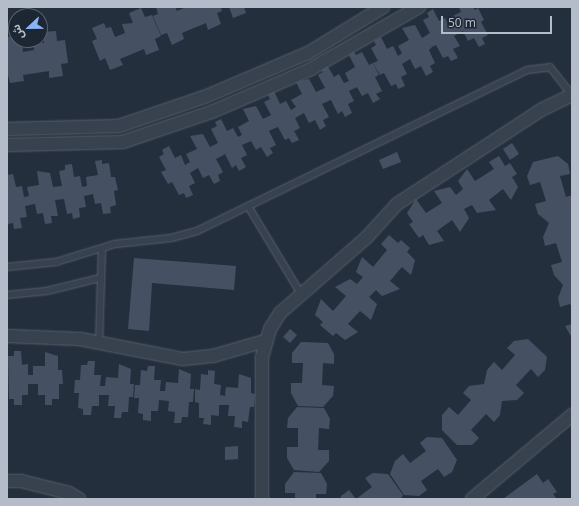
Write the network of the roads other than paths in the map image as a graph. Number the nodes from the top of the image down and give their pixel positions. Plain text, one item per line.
1 (383, 7) edge
2 (419, 7) edge
3 (572, 95) edge
4 (7, 129) edge
5 (7, 144) edge
6 (248, 206) junction
7 (102, 249) junction
8 (7, 267) edge
9 (100, 278) junction
10 (301, 294) junction
11 (7, 295) edge
12 (7, 336) edge
13 (265, 341) junction
14 (100, 344) junction
15 (572, 415) edge
16 (7, 481) edge
17 (79, 499) edge
18 (262, 499) edge
19 (472, 499) edge

1 - 4 street
2 - 5 street
3 - 6 lane
3 - 10 street
6 - 7 lane
6 - 10 lane
7 - 8 lane
7 - 9 lane
9 - 11 lane
9 - 14 lane
10 - 13 street
12 - 14 street
13 - 14 street
13 - 18 street
15 - 19 street
16 - 17 street

